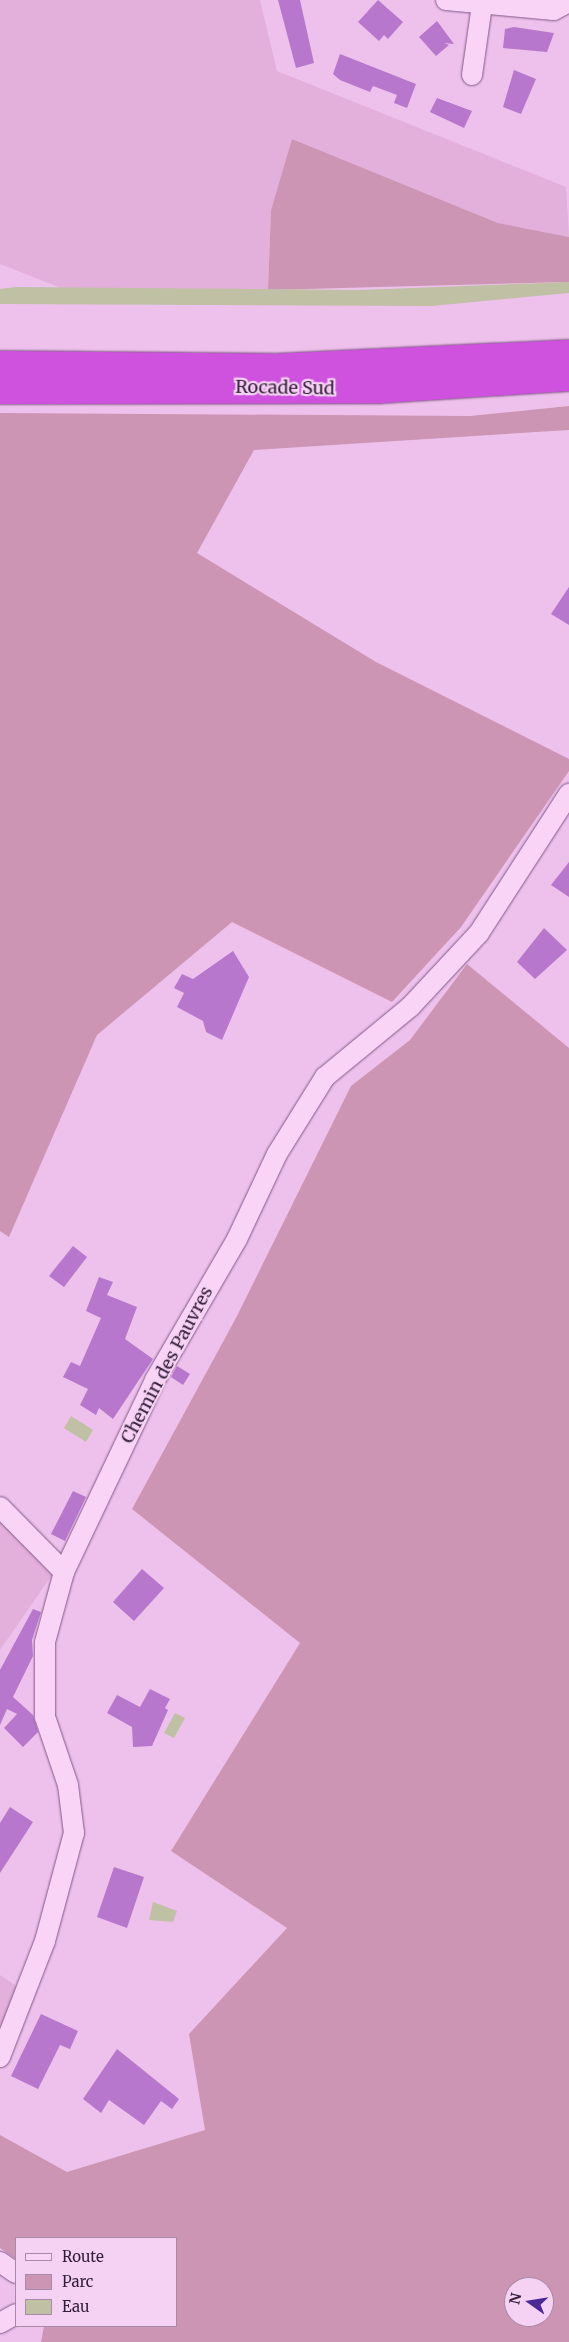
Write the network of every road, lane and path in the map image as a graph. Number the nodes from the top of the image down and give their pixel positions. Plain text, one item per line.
1 (446, 0) edge
2 (569, 2) edge
3 (482, 5) junction
4 (472, 75) dead end
5 (569, 354) edge
6 (0, 365) edge
7 (569, 377) edge
8 (0, 390) edge
9 (569, 794) edge
10 (0, 1507) edge
11 (64, 1572) junction
12 (0, 2057) edge
13 (0, 2262) edge
14 (15, 2272) edge
15 (15, 2314) edge
16 (0, 2322) edge

1 - 3 street
2 - 3 street
3 - 4 street
5 - 6 highway, Rocade Sud
7 - 8 highway, Rocade Sud
9 - 11 street, Chemin des Pauvres
10 - 11 street
11 - 12 street, Chemin des Pauvres
13 - 14 street
15 - 16 street

